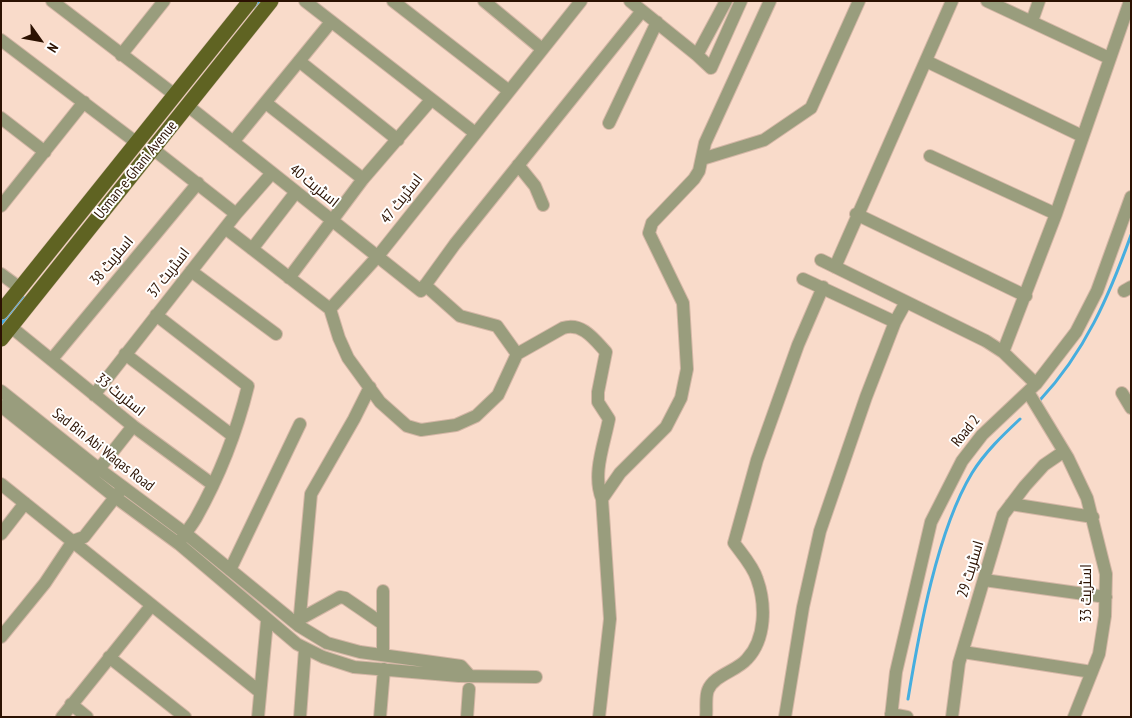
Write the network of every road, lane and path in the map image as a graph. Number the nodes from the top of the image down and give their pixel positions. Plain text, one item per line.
1 (52, 1) edge
2 (250, 1) edge
3 (271, 1) edge
4 (305, 1) edge
5 (393, 1) edge
6 (484, 1) edge
7 (581, 1) edge
8 (630, 1) edge
9 (741, 1) edge
10 (770, 1) edge
11 (860, 1) edge
12 (952, 1) edge
13 (987, 1) edge
14 (1039, 1) edge
15 (1130, 1) edge
16 (725, 2) edge
17 (160, 3) edge
18 (409, 6) edge
19 (642, 11) junction
20 (1032, 21) junction
21 (331, 22) junction
22 (656, 22) junction
23 (1, 40) edge
24 (542, 49) junction
25 (121, 55) junction
26 (697, 55) junction
27 (1110, 58) junction
28 (926, 60) junction
29 (299, 61) junction
30 (508, 91) junction
31 (175, 95) junction
32 (431, 100) junction
33 (84, 102) junction
34 (266, 103) junction
35 (188, 106) junction
36 (1, 118) edge
37 (609, 123) dead end
38 (475, 133) junction
39 (1082, 136) junction
40 (398, 140) junction
41 (233, 142) junction
42 (137, 143) junction
43 (153, 149) junction
44 (45, 152) junction
45 (930, 156) dead end
46 (702, 159) junction
47 (518, 165) junction
48 (272, 173) junction
49 (363, 179) junction
50 (198, 184) junction
51 (296, 192) junction
52 (1131, 197) edge
53 (3, 201) edge
54 (543, 205) dead end
55 (236, 214) junction
56 (856, 214) junction
57 (1056, 214) junction
58 (332, 221) junction
59 (225, 228) junction
60 (252, 249) junction
61 (378, 256) junction
62 (821, 260) dead end
63 (834, 267) junction
64 (190, 271) junction
65 (1, 274) edge
66 (289, 278) junction
67 (803, 279) dead end
68 (823, 287) junction
69 (20, 288) junction
70 (423, 288) junction
71 (1026, 296) junction
72 (906, 302) junction
73 (330, 309) junction
74 (1, 312) edge
75 (156, 315) junction
76 (895, 322) junction
77 (6, 333) edge
78 (276, 334) dead end
79 (1003, 352) junction
80 (125, 354) junction
81 (517, 354) junction
82 (52, 359) junction
83 (370, 387) junction
84 (1032, 388) junction
85 (1, 391) edge
86 (1122, 393) dead end
87 (94, 395) junction
88 (1, 406) edge
89 (1131, 408) edge
90 (300, 424) dead end
91 (133, 426) junction
92 (233, 436) junction
93 (1063, 452) junction
94 (99, 469) junction
95 (1, 484) edge
96 (212, 484) junction
97 (119, 492) junction
98 (602, 499) junction
99 (25, 503) junction
100 (1011, 504) junction
101 (1093, 517) junction
102 (1, 534) edge
103 (182, 538) junction
104 (73, 541) junction
105 (230, 570) junction
106 (984, 580) junction
107 (383, 591) dead end
108 (1106, 597) junction
109 (151, 606) junction
110 (268, 621) junction
111 (300, 623) junction
112 (383, 624) junction
113 (1, 637) edge
114 (305, 649) junction
115 (963, 652) junction
116 (383, 654) junction
117 (109, 657) junction
118 (384, 669) junction
119 (1092, 672) junction
120 (470, 676) junction
121 (536, 677) dead end
122 (469, 689) dead end
123 (260, 692) junction
124 (72, 704) junction
125 (891, 715) edge
126 (62, 717) edge
127 (87, 717) edge
128 (185, 717) edge
129 (258, 717) edge
130 (300, 717) edge
131 (380, 717) edge
132 (468, 717) edge
133 (598, 717) edge
134 (706, 717) edge
135 (785, 717) edge
136 (907, 717) edge
137 (952, 717) edge
138 (1074, 717) edge

1 - 25 street
2 - 31 main road, Usman-e-Ghani Avenue
3 - 35 main road, Usman-e-Ghani Avenue
4 - 21 street
5 - 18 street
6 - 24 street
7 - 24 street, اسٹریٹ 47
8 - 19 street
9 - 26 street
10 - 46 street
11 - 46 street
12 - 28 street
13 - 20 street
14 - 20 street
15 - 27 street
16 - 26 street
17 - 25 street
18 - 30 street
19 - 22 street
19 - 47 street
20 - 27 street
21 - 29 street
21 - 32 street
22 - 26 street
22 - 37 street
23 - 33 street
24 - 30 street, اسٹریٹ 47
25 - 31 street
27 - 39 street
28 - 39 street
28 - 56 street
29 - 34 street
29 - 40 street
30 - 38 street, اسٹریٹ 47
31 - 42 main road, Usman-e-Ghani Avenue
32 - 38 street
32 - 40 street
33 - 42 street
33 - 44 street
34 - 41 street
34 - 49 street
35 - 41 street, اسٹریٹ 40
35 - 43 main road, Usman-e-Ghani Avenue
36 - 44 street
38 - 61 street, اسٹریٹ 47
39 - 57 street
40 - 49 street
41 - 48 street, اسٹریٹ 40
42 - 69 main road, Usman-e-Ghani Avenue
43 - 50 street
43 - 77 main road, Usman-e-Ghani Avenue
44 - 53 street
45 - 57 street
46 - 98 street
47 - 54 street
47 - 70 street
48 - 51 street, اسٹریٹ 40
48 - 55 street, اسٹریٹ 37
49 - 58 street
50 - 55 street
50 - 82 street, اسٹریٹ 38
51 - 58 street, اسٹریٹ 40
51 - 60 street
52 - 84 street, Road 2
55 - 59 street, اسٹریٹ 37
56 - 63 street
56 - 71 street
57 - 71 street
58 - 61 street, اسٹریٹ 40
58 - 66 street
59 - 60 street
59 - 64 street, اسٹریٹ 37
60 - 66 street
61 - 70 street, اسٹریٹ 40
61 - 73 street, اسٹریٹ 47
62 - 63 street, اسٹریٹ 33
63 - 72 street, اسٹریٹ 33
64 - 75 street, اسٹریٹ 37
64 - 78 street
65 - 69 street
66 - 73 street
67 - 68 street
68 - 76 street
68 - 134 street
69 - 74 main road, Usman-e-Ghani Avenue
70 - 81 street, اسٹریٹ 40
71 - 79 street
72 - 76 street
72 - 79 street, اسٹریٹ 33
73 - 83 street
75 - 80 street, اسٹریٹ 37
75 - 92 street
76 - 135 street
77 - 82 street, اسٹریٹ 33
79 - 84 street, اسٹریٹ 33
80 - 87 street, اسٹریٹ 37
80 - 92 street
81 - 83 street
81 - 98 street
82 - 87 street, اسٹریٹ 33
83 - 111 street
84 - 93 street, اسٹریٹ 33
84 - 125 street, Road 2
85 - 94 street, Sad Bin Abi Waqas Road
86 - 89 street
87 - 91 street, اسٹریٹ 33
88 - 97 street, Sad Bin Abi Waqas Road
90 - 105 street
91 - 94 street
91 - 96 street, اسٹریٹ 33
92 - 96 street
93 - 100 street, اسٹریٹ 29
93 - 101 street, اسٹریٹ 33
94 - 97 street, Sad Bin Abi Waqas Road
95 - 99 street
96 - 103 street
97 - 103 street
97 - 104 street
98 - 133 street
99 - 102 street
99 - 104 street
100 - 101 street
100 - 106 street, اسٹریٹ 29
101 - 108 street, اسٹریٹ 33
103 - 105 street
103 - 110 street
104 - 109 street
104 - 113 street
105 - 111 street
106 - 108 street
106 - 115 street, اسٹریٹ 29
107 - 112 street
108 - 119 street, اسٹریٹ 33
109 - 117 street
109 - 123 street
110 - 114 street
110 - 123 street
111 - 112 street
111 - 116 street
112 - 116 street
114 - 118 street
114 - 130 street
115 - 119 street
115 - 137 street, اسٹریٹ 29
116 - 120 street
117 - 124 street
117 - 128 street
118 - 120 street
118 - 131 street
119 - 138 street, اسٹریٹ 33
120 - 121 street
122 - 132 street
123 - 129 street
124 - 126 street
124 - 127 street
125 - 136 street

